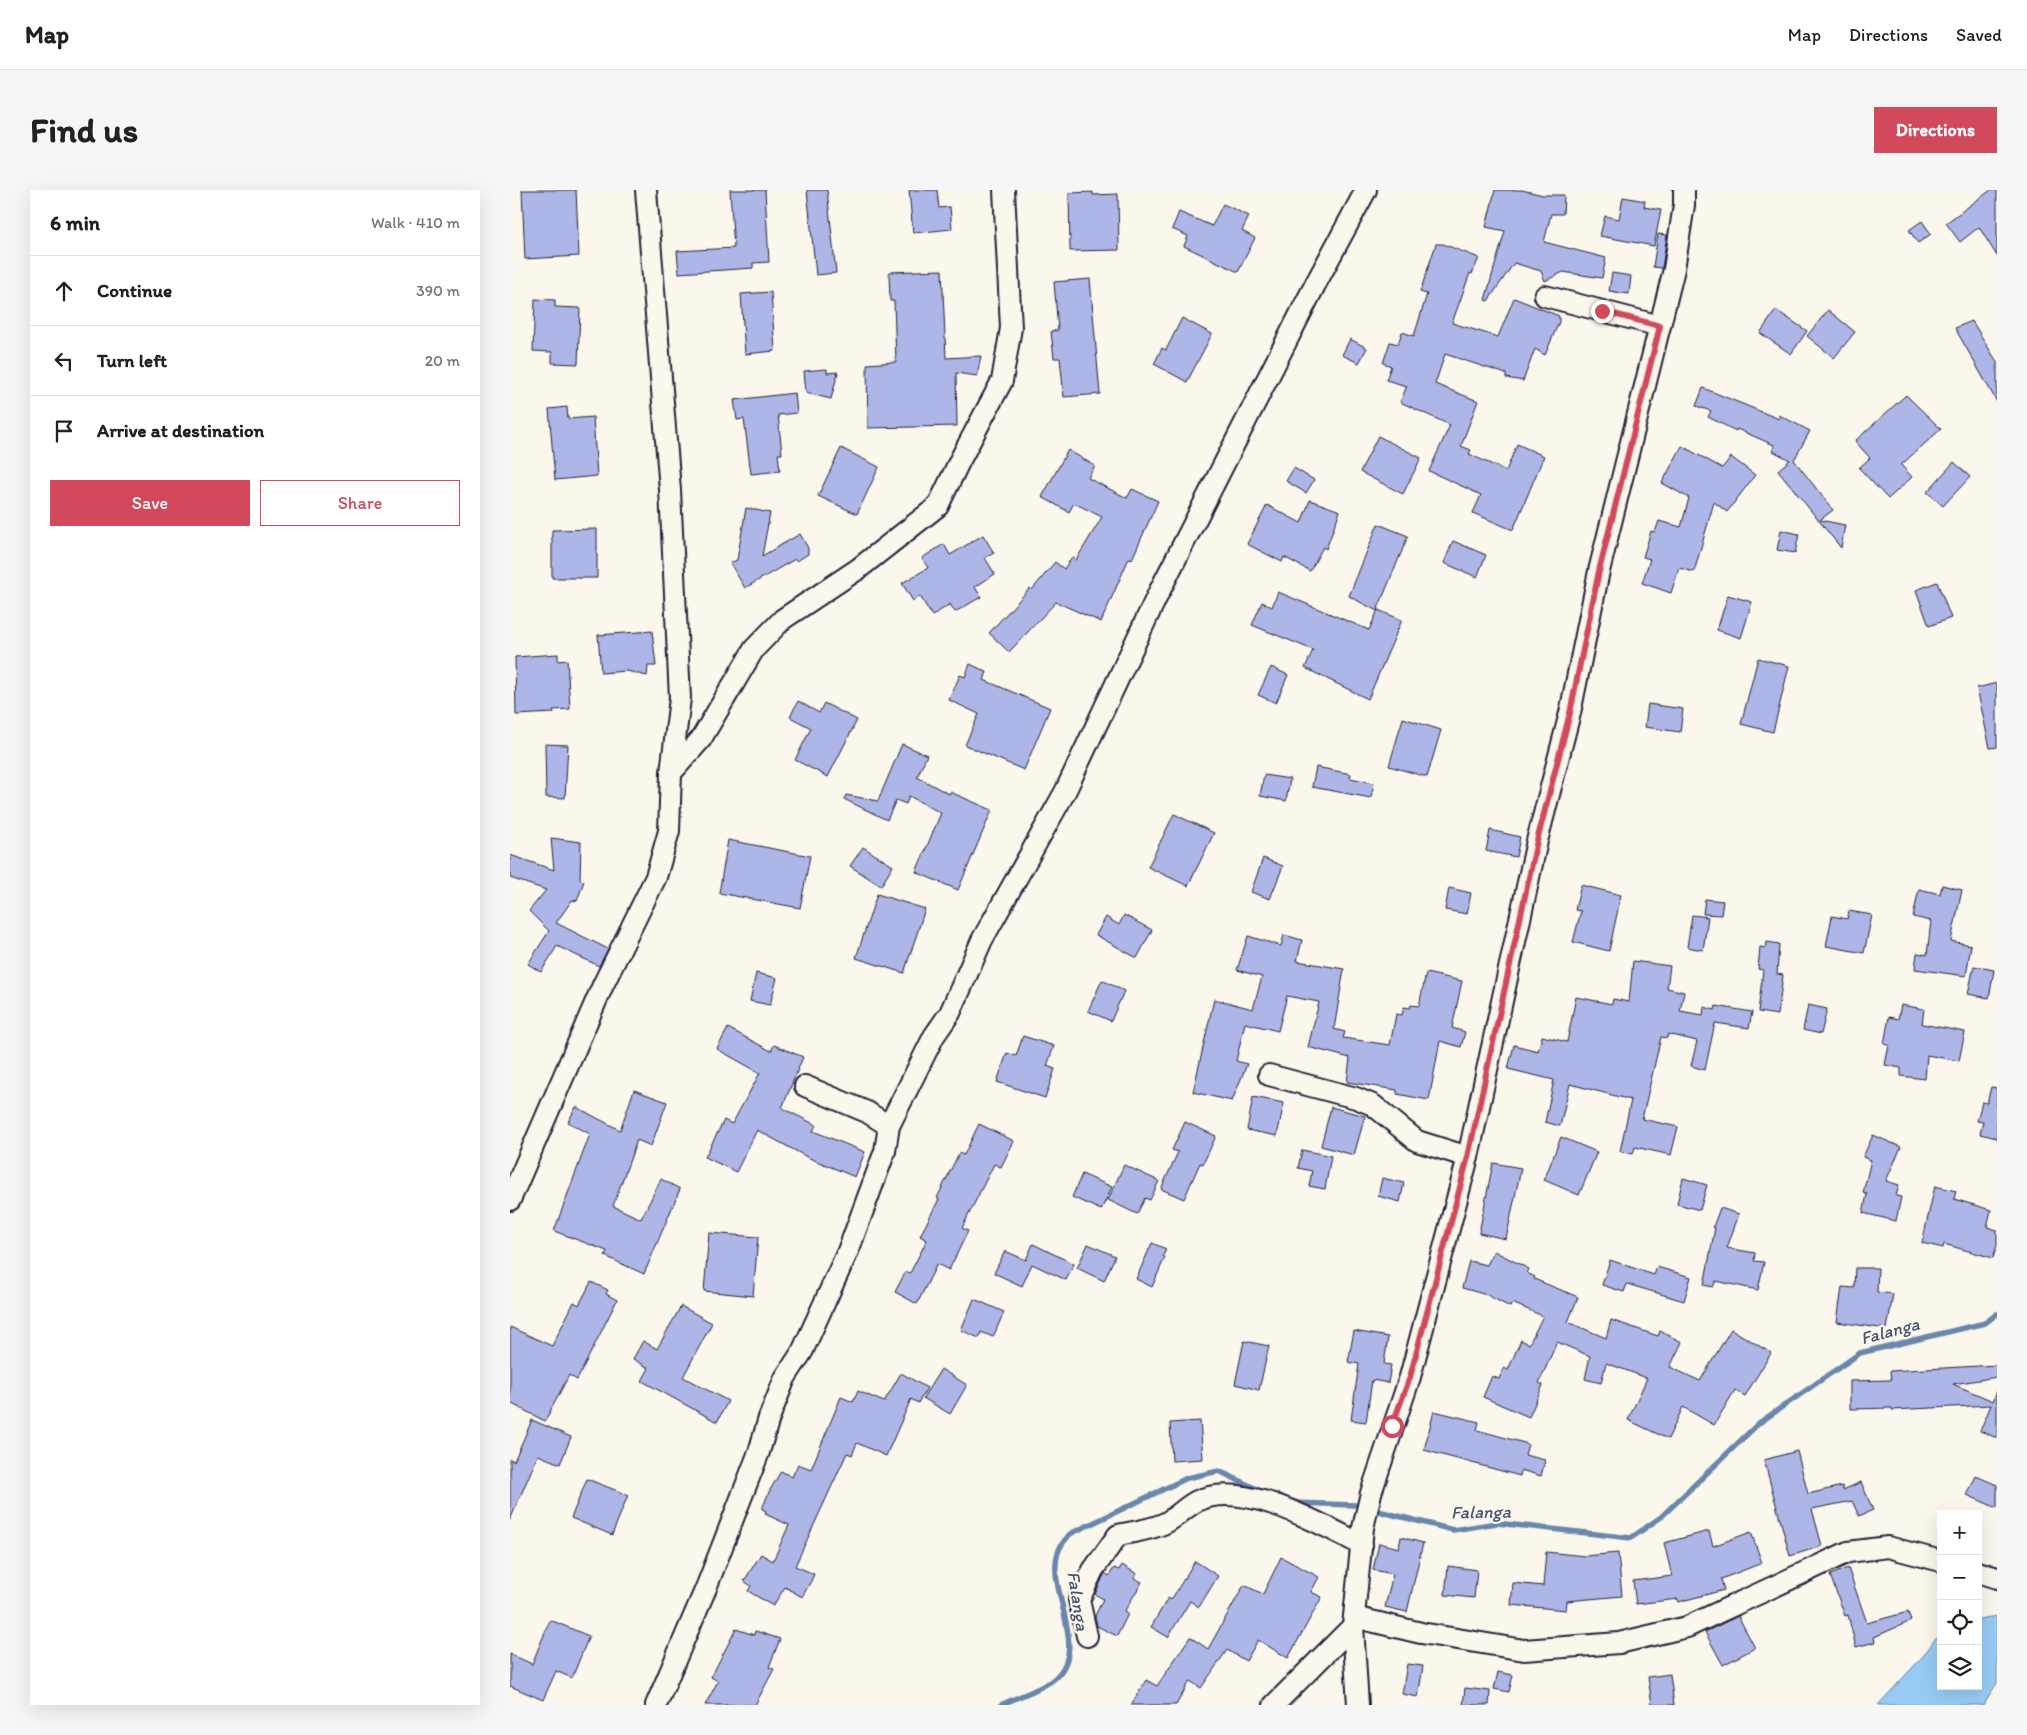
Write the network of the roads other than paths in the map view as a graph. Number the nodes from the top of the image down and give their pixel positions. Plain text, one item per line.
1 (646, 190) edge
2 (1004, 190) edge
3 (1366, 190) edge
4 (1684, 190) edge
5 (1545, 296) dead end
6 (1660, 326) junction
7 (670, 774) junction
8 (1269, 1075) dead end
9 (805, 1086) dead end
10 (889, 1126) junction
11 (1468, 1157) junction
12 (510, 1200) edge
13 (1362, 1537) junction
14 (1937, 1560) edge
15 (1982, 1573) edge
16 (1997, 1578) edge
17 (1353, 1622) junction
18 (1086, 1636) dead end
19 (656, 1705) edge
20 (1274, 1705) edge
21 (1358, 1705) edge

1 - 7 street
2 - 7 street
3 - 10 street
4 - 6 street
5 - 6 street
6 - 11 street
7 - 12 street
8 - 11 street
9 - 10 street
10 - 19 street
11 - 13 street
13 - 17 street
13 - 18 street
14 - 17 street
15 - 16 street
17 - 20 street
17 - 21 street

